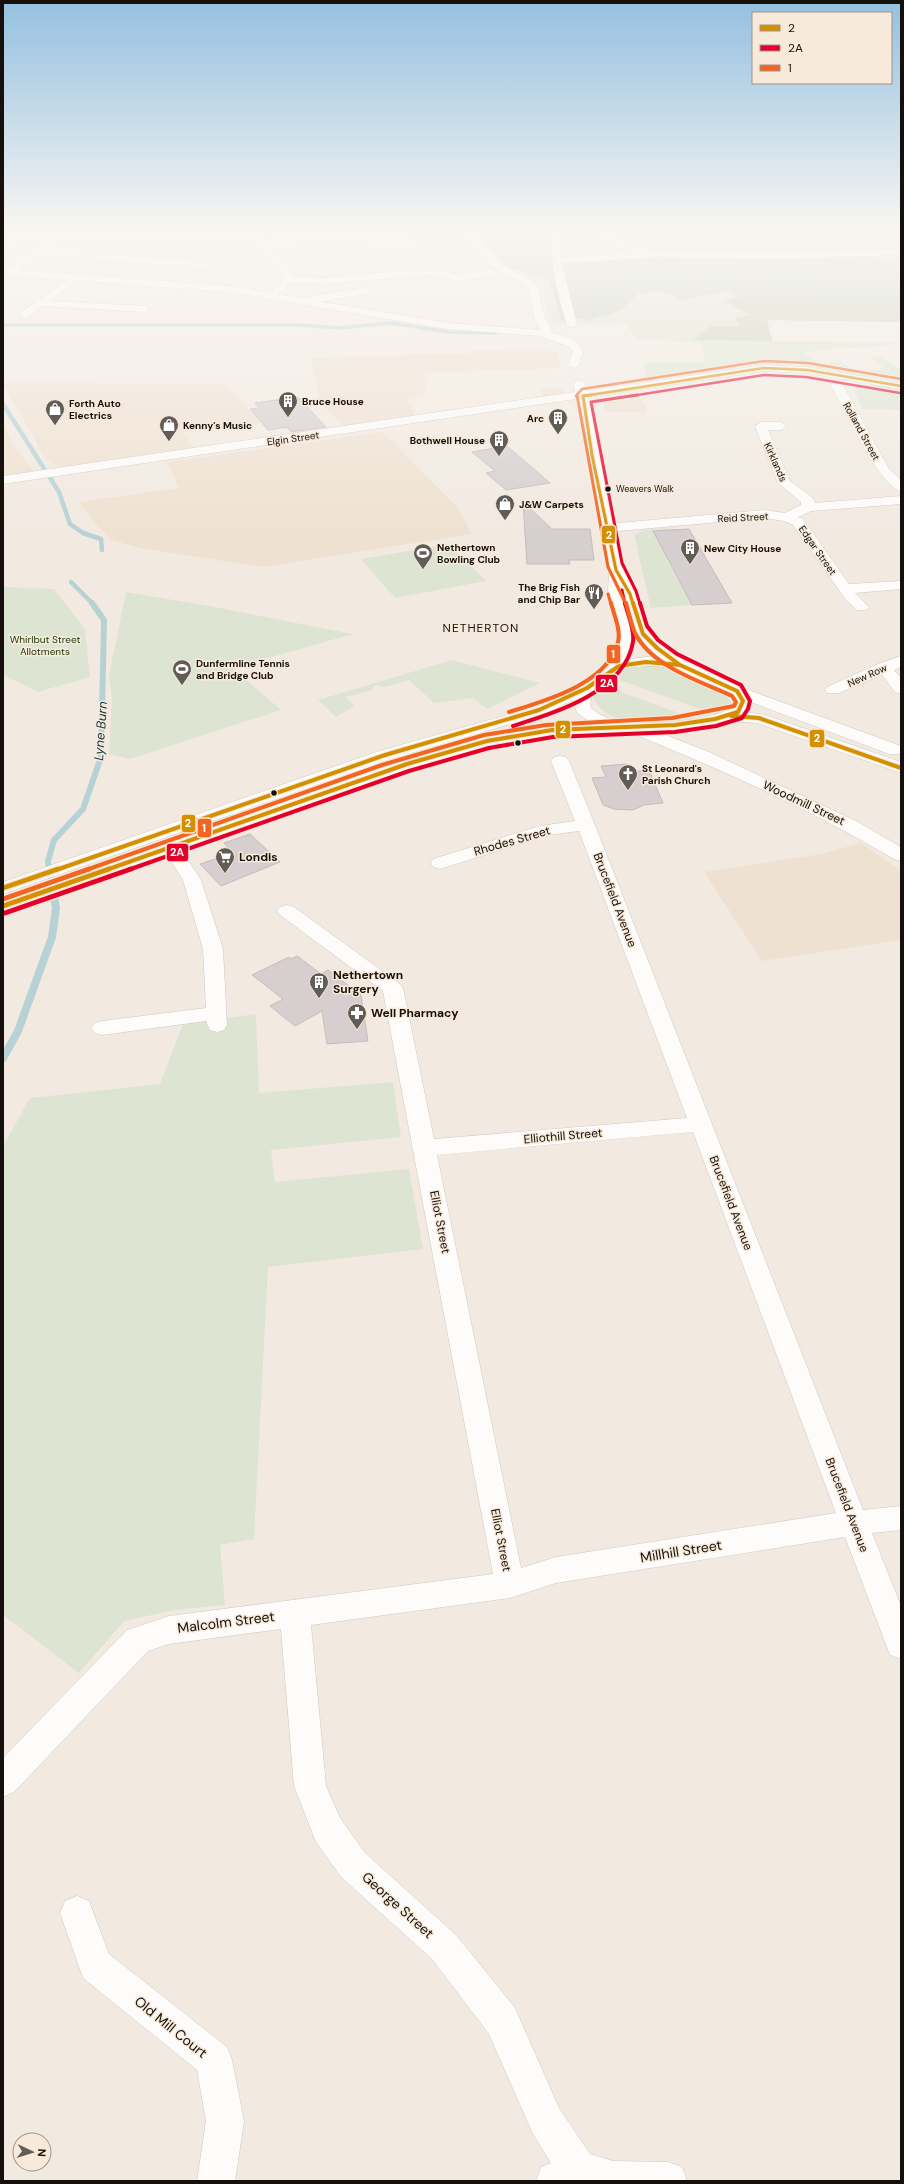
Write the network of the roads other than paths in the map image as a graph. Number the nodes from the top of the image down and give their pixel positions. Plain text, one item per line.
1 (544, 334) edge
2 (851, 384) dead end
3 (901, 386) edge
4 (582, 396) junction
5 (781, 426) dead end
6 (3, 480) edge
7 (901, 488) edge
8 (901, 500) edge
9 (808, 507) junction
10 (787, 517) junction
11 (607, 528) junction
12 (616, 570) junction
13 (901, 585) edge
14 (845, 589) junction
15 (862, 607) dead end
16 (901, 661) edge
17 (680, 665) junction
18 (884, 667) junction
19 (612, 669) junction
20 (587, 688) junction
21 (901, 689) edge
22 (833, 690) dead end
23 (736, 691) junction
24 (731, 716) junction
25 (703, 721) junction
26 (629, 728) junction
27 (901, 752) edge
28 (703, 756) junction
29 (560, 761) dead end
30 (901, 768) edge
31 (586, 824) junction
32 (171, 847) junction
33 (901, 855) edge
34 (440, 863) dead end
35 (63, 876) junction
36 (36, 885) junction
37 (3, 888) edge
38 (3, 906) edge
39 (287, 910) dead end
40 (102, 1028) dead end
41 (701, 1124) junction
42 (425, 1148) junction
43 (901, 1518) edge
44 (854, 1523) junction
45 (510, 1585) junction
46 (295, 1614) junction
47 (901, 1645) edge
48 (3, 1781) edge
49 (78, 1913) dead end
50 (567, 2175) edge
51 (216, 2181) edge
52 (668, 2181) edge

1 - 4 street
2 - 7 street, Rolland Street
3 - 4 street, Elgin Street
4 - 6 street, Elgin Street
4 - 11 street
5 - 9 street, Kirklands
8 - 9 street
9 - 10 street
10 - 11 street, Reid Street
10 - 14 street, Edgar Street
11 - 12 street
12 - 17 street
12 - 19 street
13 - 14 street
14 - 15 street, Edgar Street
16 - 18 street, New Row
17 - 19 street
17 - 23 street
18 - 21 street
18 - 22 street, New Row
19 - 20 street
20 - 26 street
20 - 35 street
23 - 24 street
23 - 27 street
24 - 25 street
24 - 30 street
25 - 26 street
25 - 28 street, Woodmill Street
26 - 28 street, Woodmill Street
26 - 32 street
28 - 33 street, Woodmill Street
29 - 31 street, Brucefield Avenue
31 - 34 street, Rhodes Street
31 - 41 street, Brucefield Avenue
32 - 35 street
32 - 40 street
35 - 36 street
36 - 37 street
36 - 38 street
39 - 42 street, Elliot Street
41 - 42 street, Elliothill Street
41 - 44 street, Brucefield Avenue
42 - 45 street, Elliot Street
43 - 44 street, Millhill Street
44 - 45 street, Millhill Street
44 - 47 street, Brucefield Avenue
45 - 46 street, Malcolm Street
46 - 48 street, Malcolm Street
46 - 50 street, George Street
49 - 51 street, Old Mill Court
50 - 52 street

